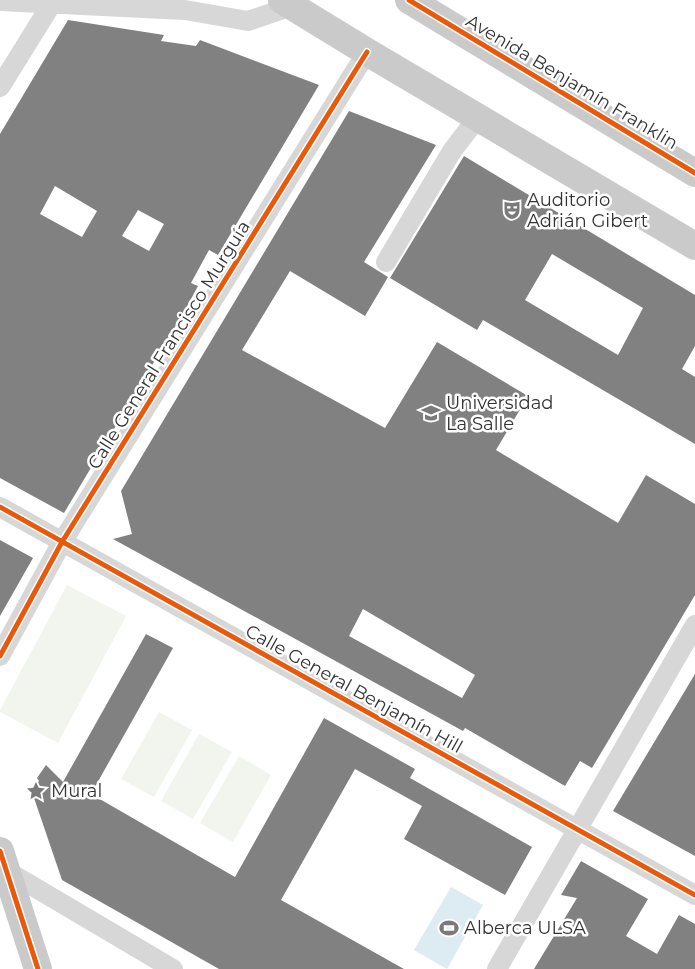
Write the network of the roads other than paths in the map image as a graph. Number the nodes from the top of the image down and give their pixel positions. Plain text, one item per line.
1 (409, 0) edge
2 (0, 1) edge
3 (52, 2) edge
4 (287, 3) edge
5 (367, 52) junction
6 (0, 87) edge
7 (478, 117) junction
8 (695, 173) edge
9 (695, 246) edge
10 (386, 262) dead end
11 (0, 508) edge
12 (62, 542) junction
13 (695, 625) edge
14 (0, 656) edge
15 (577, 829) junction
16 (3, 861) edge
17 (695, 894) edge
18 (38, 969) edge
19 (173, 969) edge
20 (497, 969) edge

1 - 8 main road, Avenida Benjamín Franklin
2 - 3 street
3 - 4 street
3 - 6 street
4 - 5 main road
5 - 7 main road
5 - 12 street, Calle General Francisco Murguía
7 - 9 main road
7 - 10 street
11 - 12 street, Calle General Benjamín Hill
12 - 14 street, Calle General Francisco Murguía
12 - 15 street, Calle General Benjamín Hill
13 - 15 street
15 - 17 street, Calle General Benjamín Hill
15 - 20 street
16 - 18 main road
16 - 19 street

